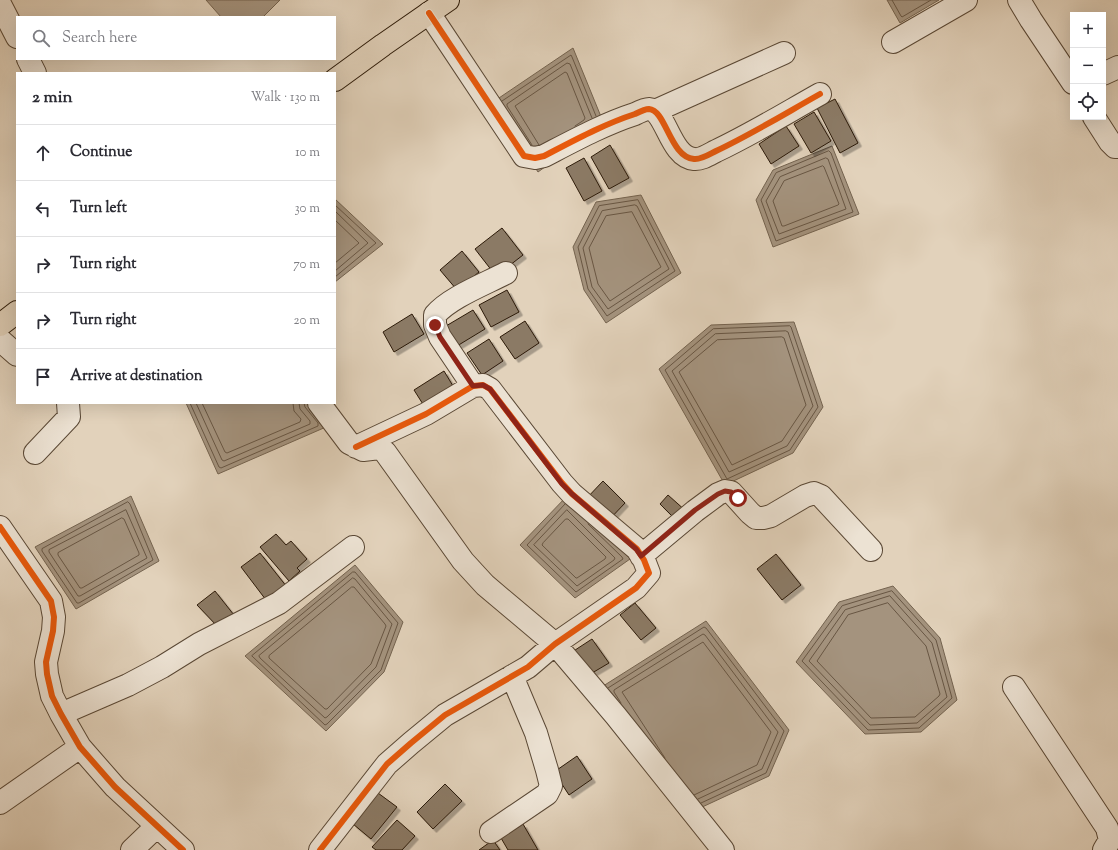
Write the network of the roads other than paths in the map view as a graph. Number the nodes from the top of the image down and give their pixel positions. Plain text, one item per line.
1 (966, 0) edge
2 (1019, 0) edge
3 (0, 4) edge
4 (437, 5) edge
5 (16, 35) edge
6 (894, 42) dead end
7 (784, 53) dead end
8 (28, 60) edge
9 (1118, 67) edge
10 (34, 72) edge
11 (1106, 73) edge
12 (336, 79) edge
13 (1070, 79) edge
14 (820, 94) dead end
15 (655, 111) junction
16 (1096, 120) edge
17 (1118, 147) edge
18 (506, 273) dead end
19 (16, 313) edge
20 (0, 325) edge
21 (0, 340) edge
22 (16, 354) edge
23 (473, 386) junction
24 (68, 404) edge
25 (320, 404) edge
26 (356, 446) junction
27 (35, 453) dead end
28 (0, 527) edge
29 (352, 547) dead end
30 (871, 550) dead end
31 (641, 556) junction
32 (555, 644) junction
33 (512, 676) junction
34 (1014, 687) dead end
35 (61, 714) junction
36 (80, 747) junction
37 (0, 803) edge
38 (157, 826) junction
39 (491, 832) dead end
40 (132, 850) edge
41 (183, 850) edge
42 (320, 850) edge
43 (723, 850) edge
44 (1104, 850) edge

1 - 6 street
2 - 13 street
3 - 5 street
4 - 12 main road
4 - 15 street
7 - 15 street
8 - 10 street
9 - 11 street
14 - 15 street
16 - 17 street
18 - 23 street
19 - 20 main road
21 - 22 street
23 - 26 street
23 - 31 street
24 - 27 street
25 - 26 street
26 - 32 street
28 - 35 street
29 - 35 street
30 - 31 street
31 - 32 street
32 - 33 street
32 - 43 street
33 - 39 street
33 - 42 street
34 - 44 street
35 - 36 street
36 - 37 street
36 - 38 street
38 - 40 street
38 - 41 street

